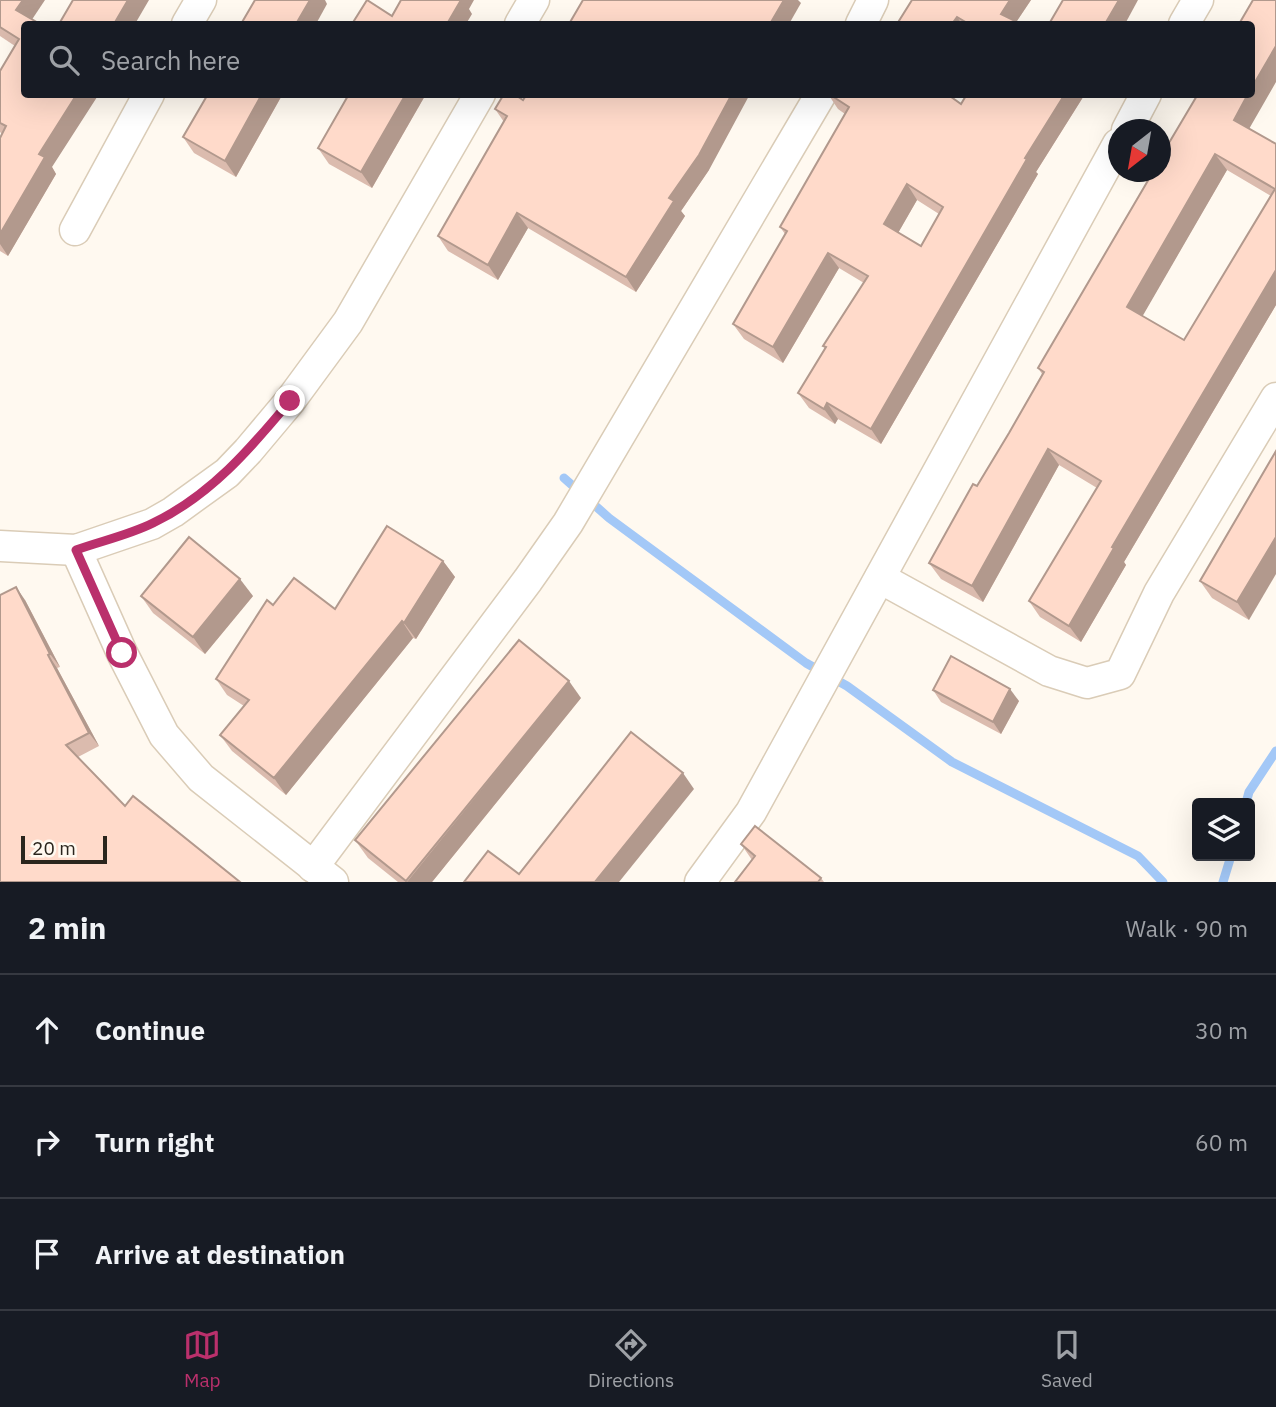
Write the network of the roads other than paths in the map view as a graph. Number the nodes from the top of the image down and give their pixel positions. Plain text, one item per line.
1 (201, 0) edge
2 (534, 0) edge
3 (873, 0) edge
4 (1198, 0) edge
5 (189, 21) edge
6 (522, 21) edge
7 (862, 21) edge
8 (1186, 21) edge
9 (147, 98) edge
10 (478, 98) edge
11 (819, 98) edge
12 (1144, 98) edge
13 (1133, 119) edge
14 (1108, 162) edge
15 (75, 230) dead end
16 (1276, 398) edge
17 (0, 546) edge
18 (76, 550) junction
19 (880, 578) junction
20 (323, 874) edge
21 (700, 882) edge

1 - 5 street
2 - 6 street
3 - 7 street
4 - 8 street
9 - 15 street
10 - 18 street
11 - 20 street
12 - 13 street
14 - 19 street
16 - 19 street
17 - 18 street
18 - 20 street
19 - 21 street

